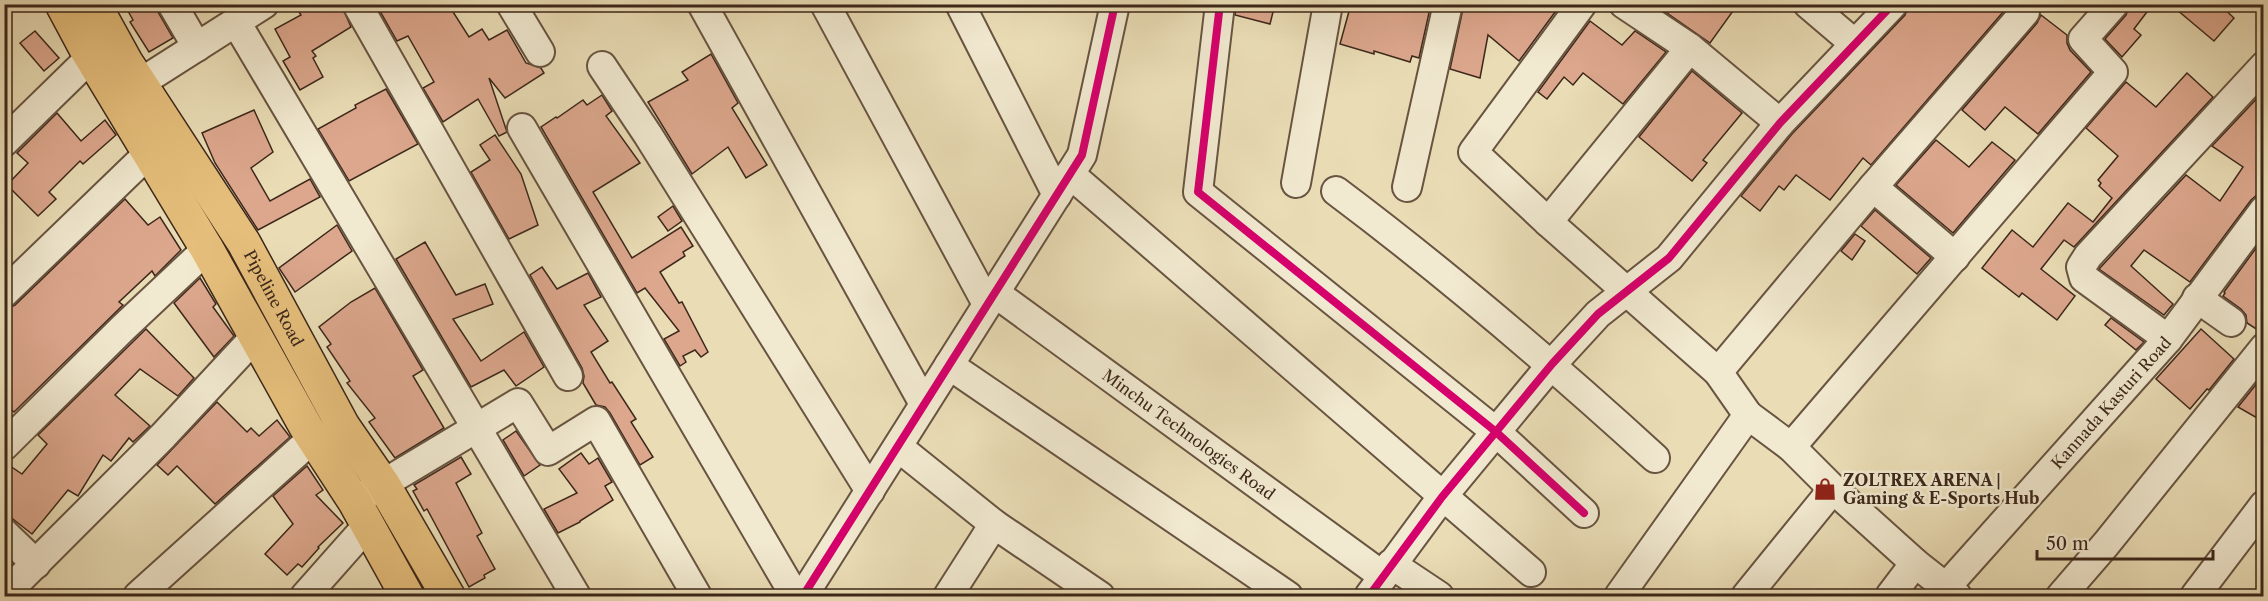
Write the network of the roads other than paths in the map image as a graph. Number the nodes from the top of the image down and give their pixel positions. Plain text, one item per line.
1 (62, 4) edge
2 (94, 4) edge
3 (172, 4) edge
4 (264, 4) edge
5 (357, 4) edge
6 (512, 4) edge
7 (702, 4) edge
8 (825, 4) edge
9 (960, 4) edge
10 (1092, 4) edge
11 (1221, 4) edge
12 (1328, 4) edge
13 (1448, 4) edge
14 (1582, 4) edge
15 (1624, 4) edge
16 (1808, 4) edge
17 (1893, 4) edge
18 (2114, 4) edge
19 (2025, 12) dead end
20 (1113, 16) edge
21 (236, 22) junction
22 (1855, 44) junction
23 (197, 46) junction
24 (1690, 48) junction
25 (540, 52) dead end
26 (91, 57) junction
27 (602, 66) dead end
28 (2264, 66) edge
29 (140, 83) junction
30 (1780, 123) junction
31 (522, 128) dead end
32 (4, 142) edge
33 (149, 153) junction
34 (1296, 183) dead end
35 (1064, 184) junction
36 (1407, 187) dead end
37 (1873, 187) junction
38 (1336, 191) dead end
39 (2264, 210) edge
40 (1548, 222) junction
41 (207, 249) junction
42 (1955, 257) junction
43 (1626, 291) junction
44 (4, 293) edge
45 (2198, 298) junction
46 (991, 299) junction
47 (2231, 322) dead end
48 (255, 337) junction
49 (2168, 339) junction
50 (2264, 348) edge
51 (1552, 364) junction
52 (949, 365) junction
53 (1718, 372) junction
54 (568, 376) dead end
55 (924, 404) junction
56 (1748, 415) junction
57 (477, 429) junction
58 (1495, 431) junction
59 (313, 438) junction
60 (4, 446) edge
61 (898, 447) junction
62 (1791, 447) junction
63 (1655, 458) dead end
64 (383, 484) junction
65 (1833, 489) junction
66 (870, 491) junction
67 (1442, 497) junction
68 (2264, 505) edge
69 (1584, 513) dead end
70 (361, 514) junction
71 (994, 524) junction
72 (4, 533) edge
73 (1915, 562) junction
74 (36, 564) junction
75 (1531, 572) dead end
76 (1381, 579) edge
77 (1952, 591) edge
78 (1090, 594) edge
79 (4, 595) edge
80 (138, 597) edge
81 (305, 597) edge
82 (407, 597) edge
83 (448, 597) edge
84 (576, 597) edge
85 (698, 597) edge
86 (795, 597) edge
87 (802, 597) edge
88 (948, 597) edge
89 (1288, 597) edge
90 (1439, 597) edge
91 (1619, 597) edge
92 (1746, 597) edge
93 (1890, 597) edge
94 (2061, 597) edge
95 (2195, 597) edge

1 - 26 main road, Pipeline Road
2 - 29 main road, Pipeline Road
3 - 23 street
4 - 21 street
5 - 54 street
6 - 25 street
7 - 55 street
8 - 46 street
9 - 35 street
10 - 20 street
11 - 58 street
12 - 34 street
13 - 36 street
14 - 40 street
15 - 24 street
16 - 22 street
17 - 22 street
18 - 42 street
19 - 37 street
20 - 35 street
21 - 23 street
21 - 57 street
22 - 30 street
23 - 29 street
24 - 30 street
24 - 40 street
26 - 32 street
26 - 33 main road, Pipeline Road
27 - 66 street
28 - 49 street
29 - 64 main road, Pipeline Road
30 - 43 street
31 - 86 street
33 - 41 main road, Pipeline Road
33 - 44 street
35 - 46 street
35 - 67 street
37 - 42 street
37 - 53 street
38 - 51 street
39 - 45 street, Kannada Kasturi Road
40 - 43 street
41 - 48 main road, Pipeline Road
41 - 60 street
42 - 62 street
43 - 51 street
43 - 53 street
45 - 47 street
45 - 49 street, Kannada Kasturi Road
46 - 52 street
46 - 76 street, Minchu Technologies Road
48 - 59 main road, Pipeline Road
48 - 74 street
49 - 77 street, Kannada Kasturi Road
50 - 94 street
51 - 58 street
51 - 63 street
52 - 55 street
52 - 89 street
53 - 56 street
55 - 61 street
56 - 62 street
56 - 91 street
57 - 64 street
57 - 84 street
57 - 85 street
58 - 67 street
58 - 69 street
59 - 70 main road, Pipeline Road
59 - 80 street
61 - 66 street
61 - 71 street
62 - 65 street
64 - 70 street
64 - 83 main road, Pipeline Road
65 - 73 street
65 - 92 street
66 - 87 street
67 - 75 street
67 - 76 street
68 - 95 street
70 - 81 street
70 - 82 main road, Pipeline Road
71 - 78 street
71 - 88 street
72 - 74 street
73 - 77 street
73 - 93 street
74 - 79 street
76 - 90 street, Minchu Technologies Road

